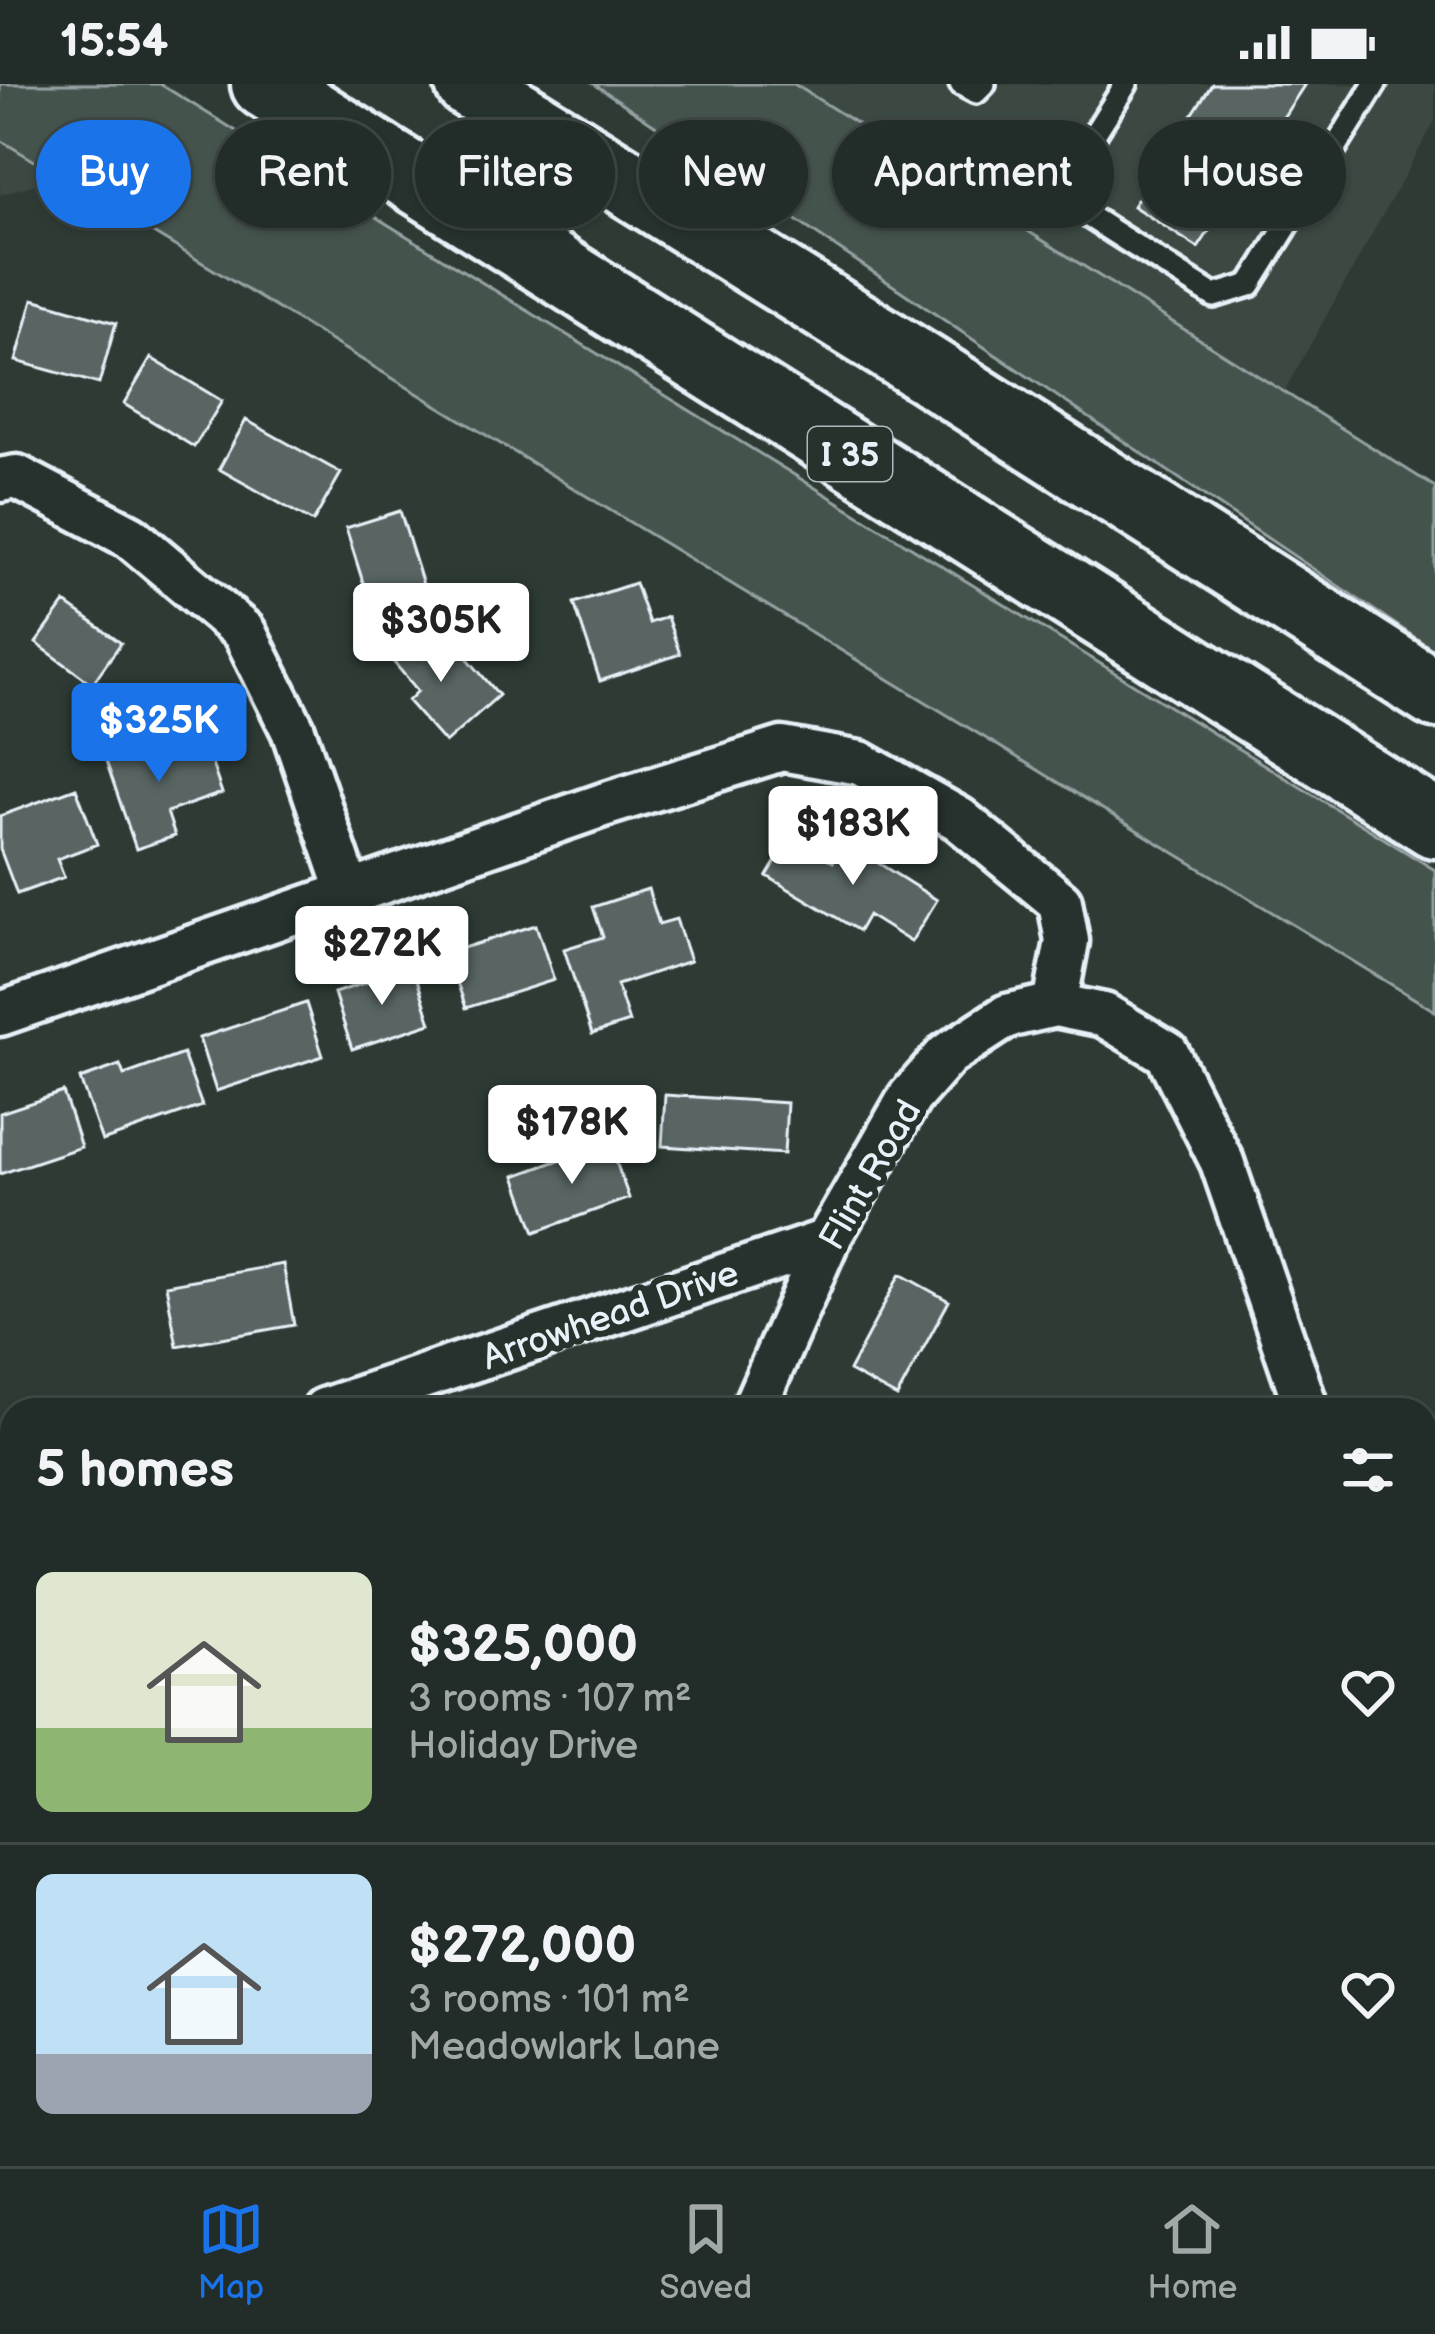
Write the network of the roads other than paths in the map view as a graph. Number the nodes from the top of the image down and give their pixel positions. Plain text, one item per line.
1 (266, 84) edge
2 (469, 84) edge
3 (557, 84) edge
4 (961, 84) edge
5 (984, 84) edge
6 (1126, 84) edge
7 (1375, 84) edge
8 (926, 369) junction
9 (0, 480) edge
10 (1435, 694) edge
11 (1435, 824) edge
12 (349, 893) junction
13 (1054, 1005) junction
14 (0, 1014) edge
15 (827, 1241) junction
16 (360, 1398) edge
17 (763, 1398) edge
18 (1303, 1398) edge

1 - 11 highway, I 35
2 - 8 highway
3 - 8 highway
4 - 5 lane
6 - 7 lane
8 - 10 highway
9 - 12 street
12 - 13 street
12 - 14 street
13 - 15 street, Flint Road
13 - 18 street
15 - 16 street, Arrowhead Drive
15 - 17 street, Flint Road

